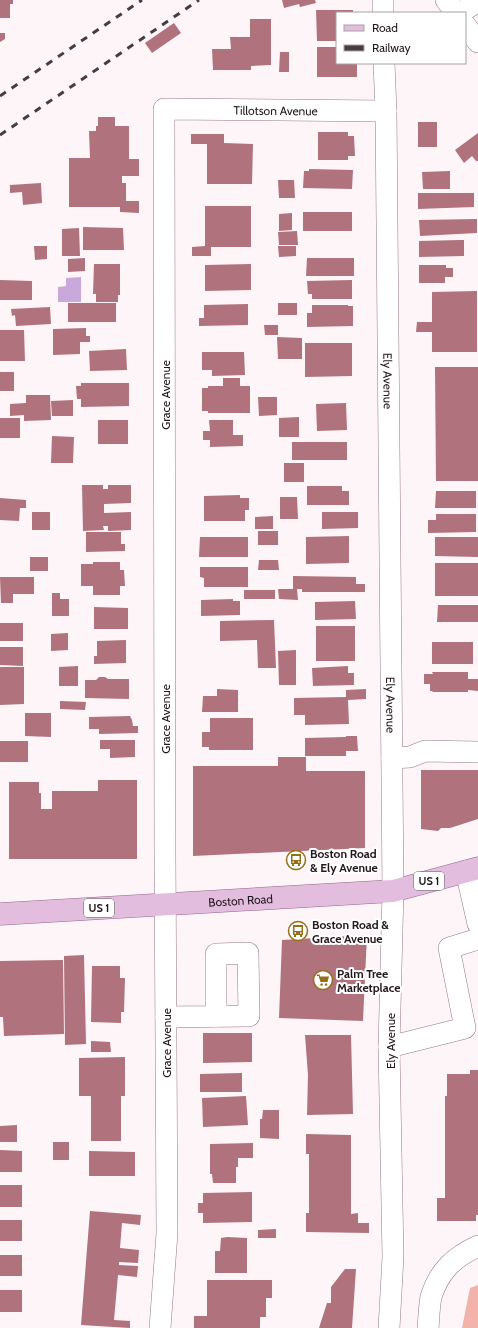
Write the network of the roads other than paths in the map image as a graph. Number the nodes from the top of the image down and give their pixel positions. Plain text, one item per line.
1 (383, 0) edge
2 (446, 0) edge
3 (463, 0) edge
4 (478, 1) edge
5 (383, 12) edge
6 (457, 12) edge
7 (458, 12) edge
8 (460, 12) edge
9 (466, 26) edge
10 (478, 42) edge
11 (387, 69) edge
12 (164, 109) joint
13 (386, 111) junction
14 (478, 752) edge
15 (392, 758) junction
16 (472, 870) edge
17 (393, 891) junction
18 (166, 904) junction
19 (0, 914) edge
20 (478, 924) edge
21 (478, 939) edge
22 (166, 1017) junction
23 (216, 1017) dead end
24 (472, 1026) edge
25 (389, 1047) junction
26 (478, 1246) edge
27 (160, 1328) edge
28 (389, 1328) edge
29 (428, 1328) edge

1 - 5 street
2 - 6 street
3 - 7 street
4 - 8 street
9 - 10 street
11 - 13 street, Ely Avenue
12 - 13 street, Tillotson Avenue
12 - 18 street, Grace Avenue
13 - 15 street, Ely Avenue
14 - 15 street
15 - 17 street, Ely Avenue
16 - 17 main road, Boston Road / US 1
16 - 20 street
17 - 18 main road, Boston Road / US 1
17 - 25 street, Ely Avenue
18 - 19 main road, Boston Road / US 1
18 - 22 street, Grace Avenue
21 - 24 street
22 - 23 street
22 - 27 street, Grace Avenue
24 - 25 street
25 - 28 street, Ely Avenue
26 - 29 street

